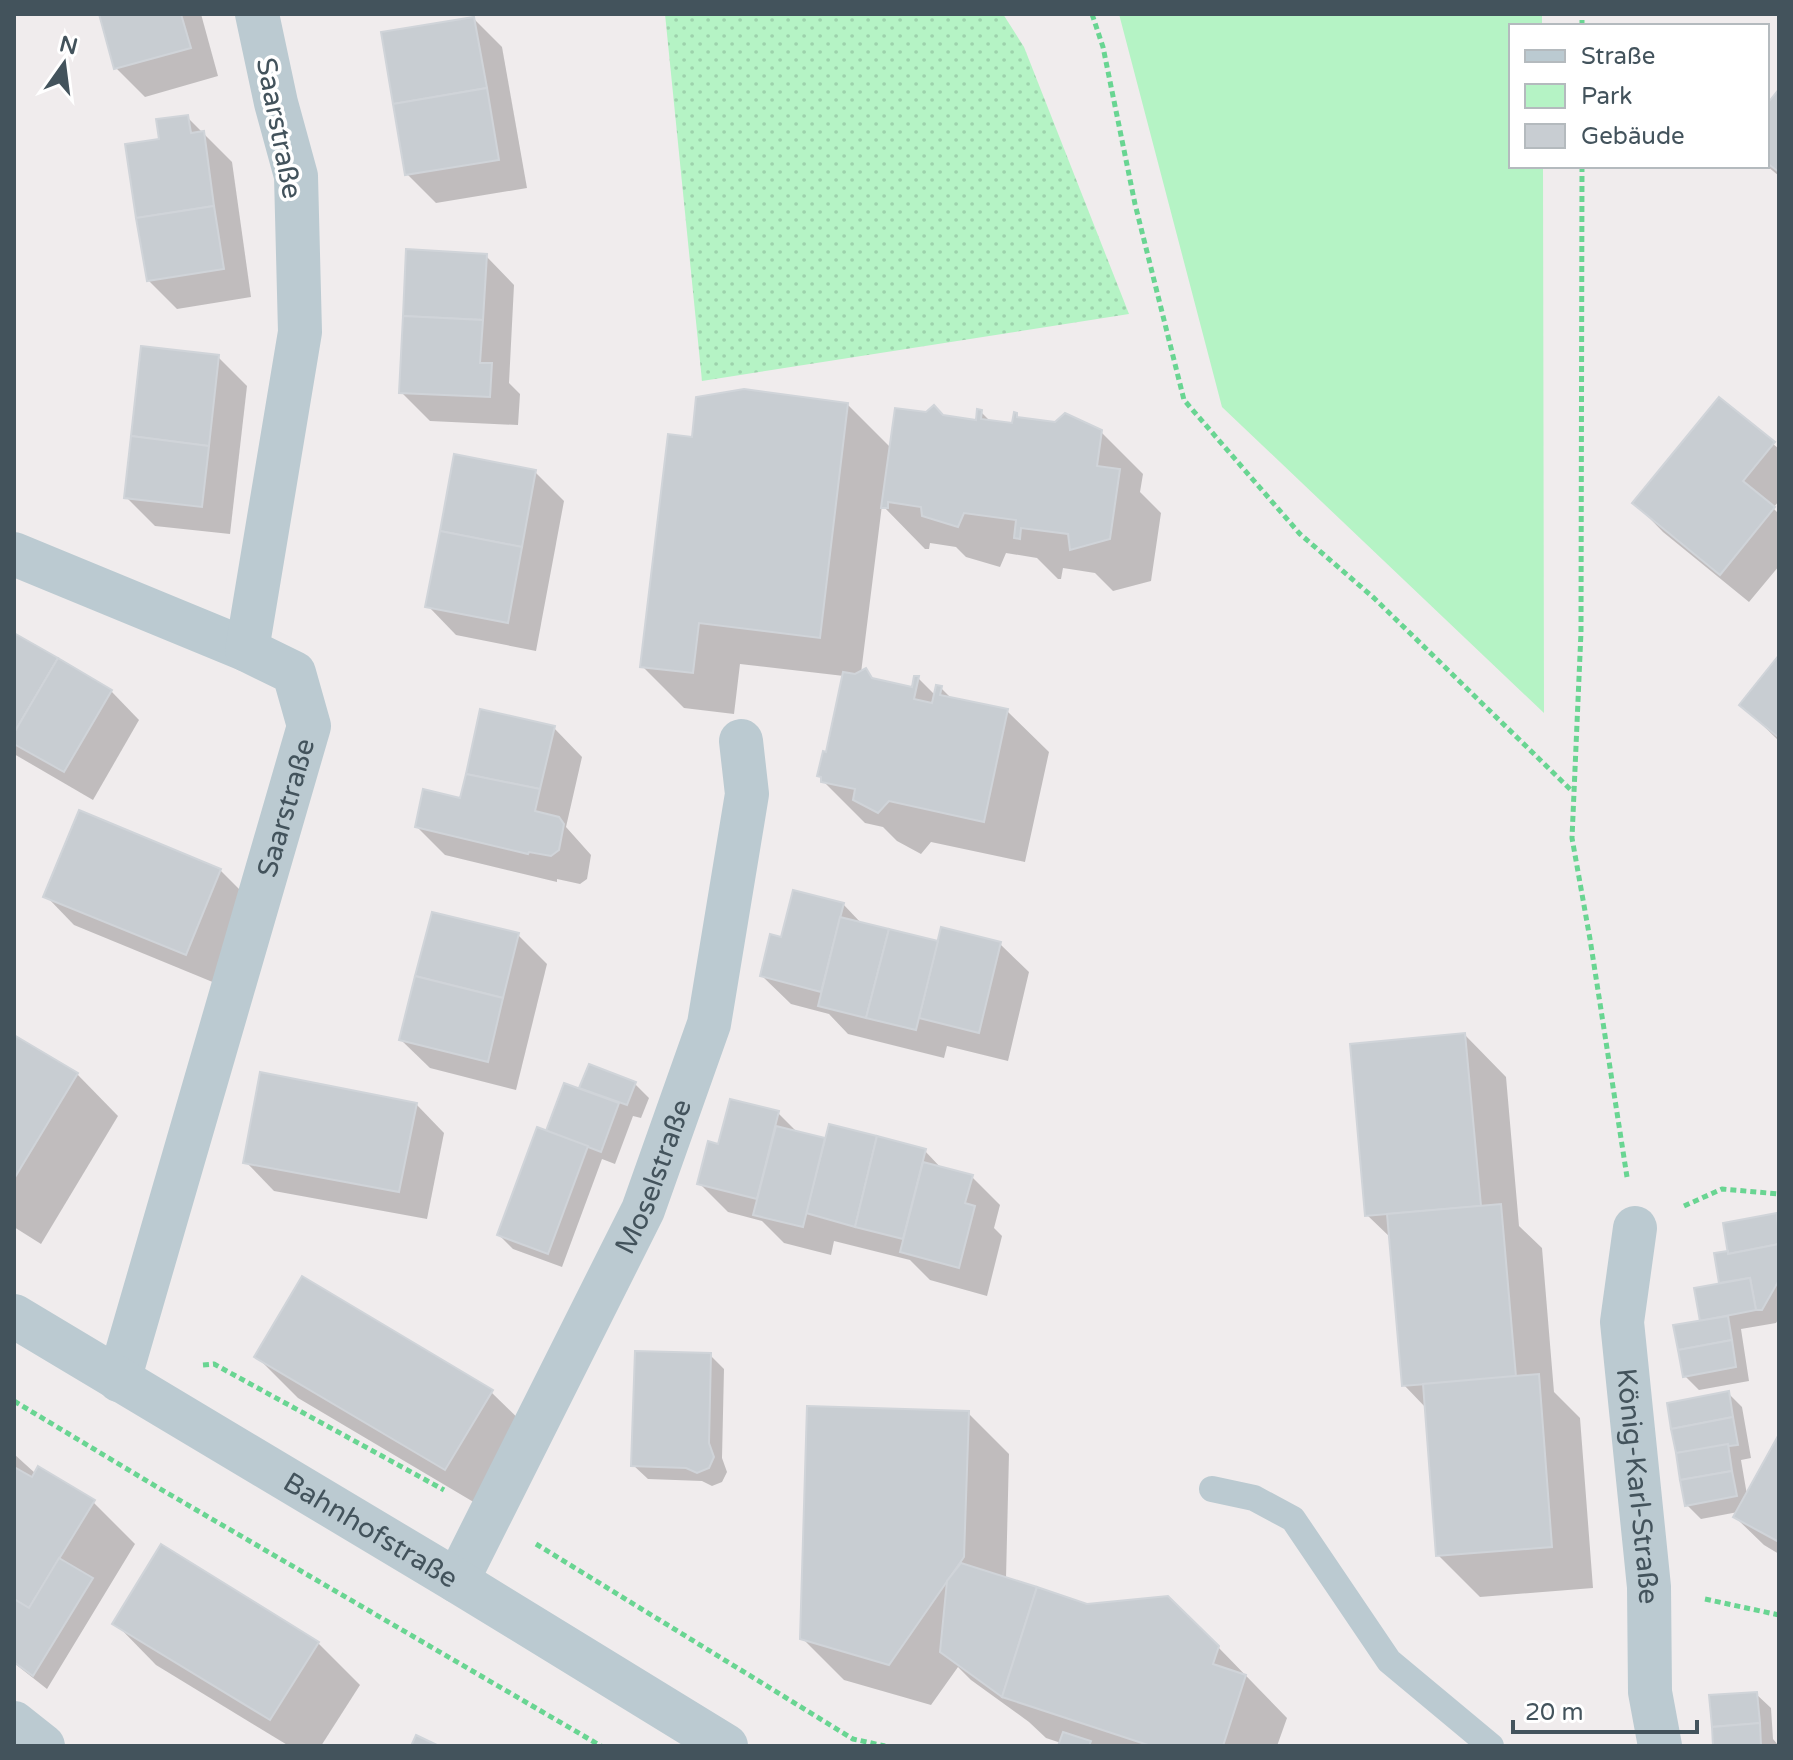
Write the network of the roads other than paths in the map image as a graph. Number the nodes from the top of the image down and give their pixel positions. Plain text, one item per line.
1 (257, 14) edge
2 (14, 554) edge
3 (247, 650) junction
4 (741, 741) dead end
5 (1635, 1228) road end
6 (14, 1316) edge
7 (119, 1380) junction
8 (1212, 1489) dead end
9 (457, 1581) junction
10 (14, 1723) edge
11 (43, 1746) edge
12 (726, 1746) edge
13 (1491, 1746) edge
14 (1660, 1746) edge

1 - 3 street, Saarstraße
2 - 3 street
3 - 7 street, Saarstraße
4 - 9 street, Moselstraße
5 - 14 street, König-Karl-Straße
6 - 7 street, Bahnhofstraße
7 - 9 street, Bahnhofstraße
8 - 13 lane
9 - 12 street, Bahnhofstraße
10 - 11 street

